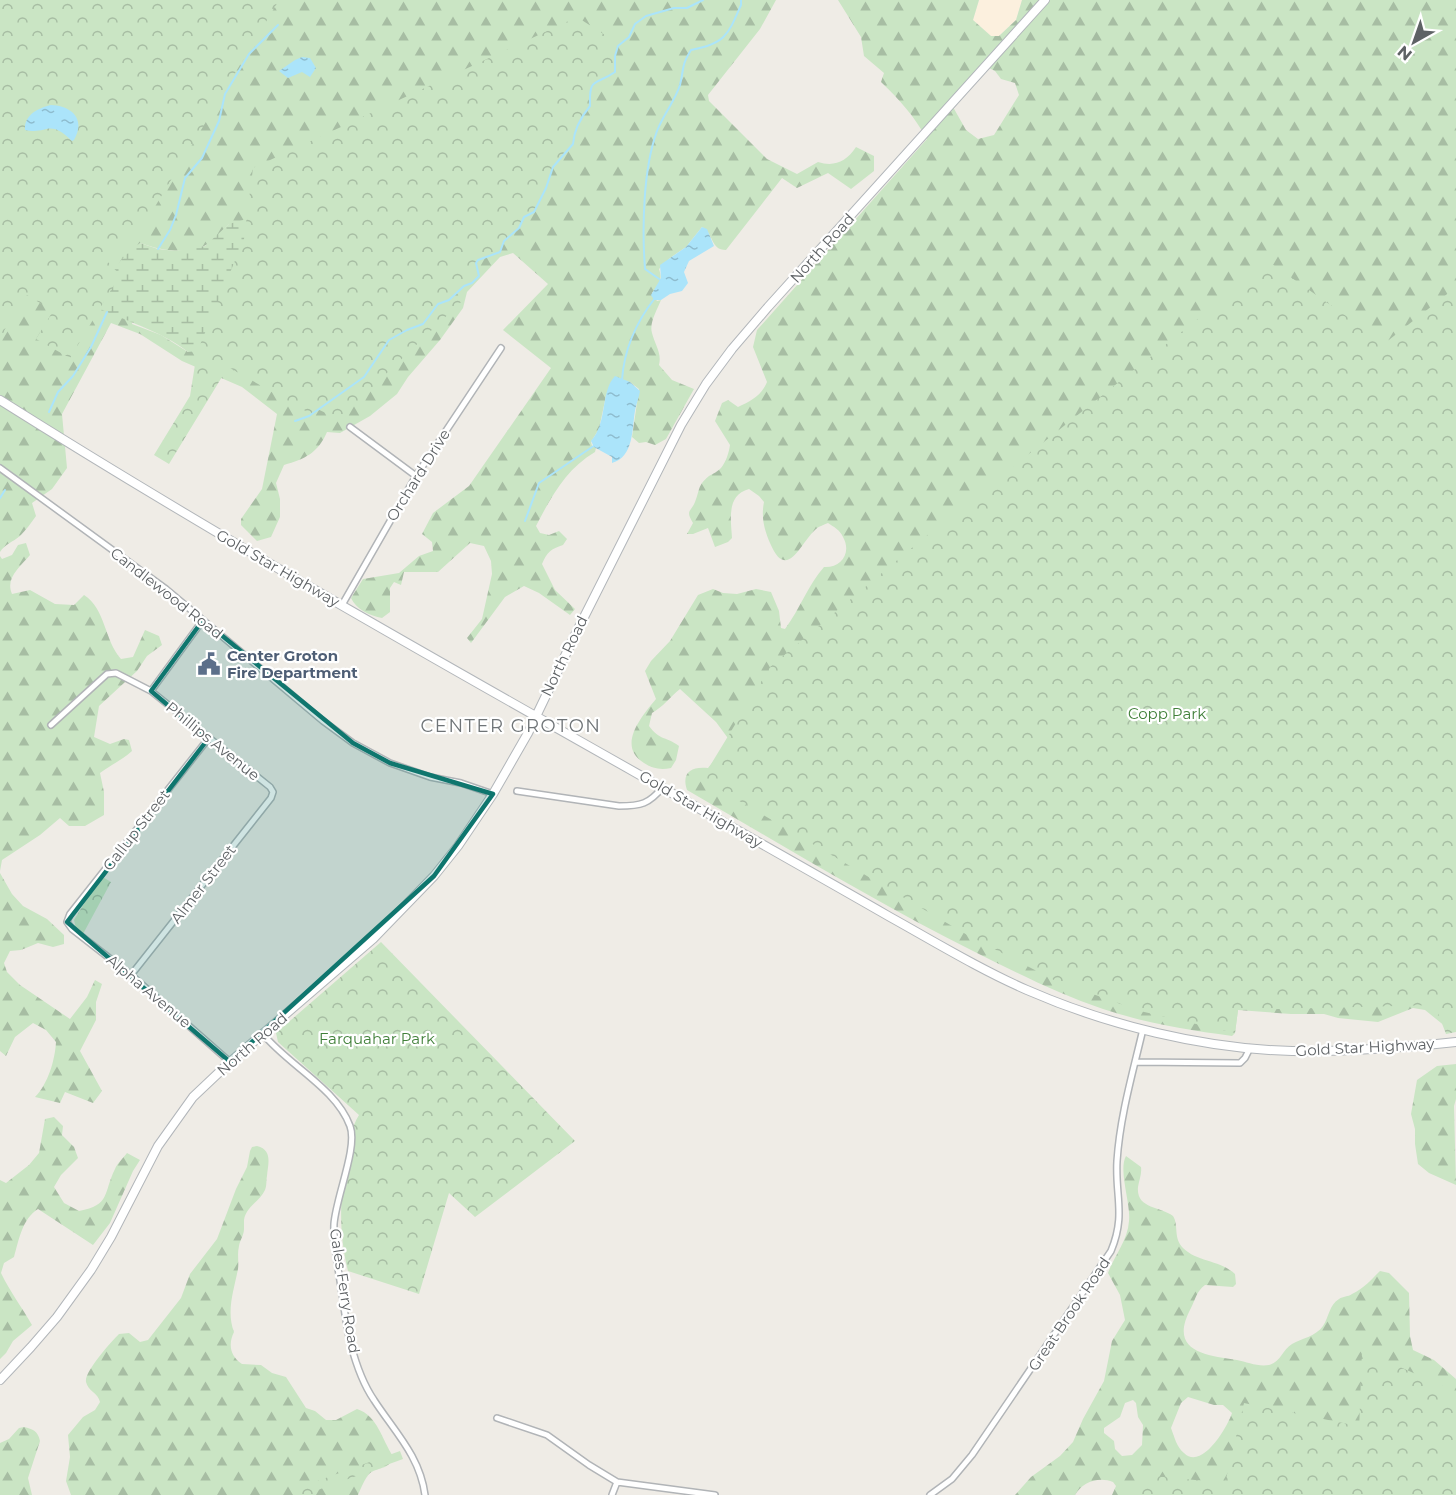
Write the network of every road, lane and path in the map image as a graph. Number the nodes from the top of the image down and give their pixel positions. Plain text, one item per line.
1 (1045, 0) edge
2 (501, 348) dead end
3 (0, 400) edge
4 (350, 427) dead end
5 (0, 468) edge
6 (416, 476) junction
7 (342, 605) junction
8 (203, 620) junction
9 (151, 691) junction
10 (535, 716) junction
11 (51, 725) dead end
12 (208, 739) junction
13 (663, 787) junction
14 (517, 791) dead end
15 (273, 792) joint
16 (493, 794) junction
17 (67, 922) joint
18 (131, 975) junction
19 (1143, 1029) junction
20 (263, 1034) junction
21 (1456, 1042) edge
22 (1250, 1048) junction
23 (230, 1062) junction
24 (1136, 1062) junction
25 (0, 1380) edge
26 (497, 1418) dead end
27 (617, 1482) junction
28 (425, 1495) edge
29 (612, 1495) edge
30 (716, 1495) edge
31 (930, 1495) edge

1 - 10 main road, North Road
2 - 6 street, Orchard Drive
3 - 7 main road, Gold Star Highway
4 - 6 street
5 - 8 street, Candlewood Road
6 - 7 street, Orchard Drive
7 - 10 main road, Gold Star Highway
8 - 9 street
8 - 16 street, Candlewood Road
9 - 11 street, Phillips Avenue
9 - 12 street, Phillips Avenue
10 - 13 main road, Gold Star Highway
10 - 16 main road, North Road
12 - 15 street, Phillips Avenue
12 - 17 street, Gallup Street
13 - 14 street
13 - 19 main road, Gold Star Highway
15 - 18 street, Almer Street
16 - 20 main road, North Road
17 - 18 street, Alpha Avenue
18 - 23 street, Alpha Avenue
19 - 22 main road, Gold Star Highway
19 - 24 street, Great Brook Road
20 - 23 main road, North Road
20 - 28 street, Gales Ferry Road
21 - 22 main road, Gold Star Highway
22 - 24 street
23 - 25 main road, North Road
24 - 31 street, Great Brook Road
26 - 27 street
27 - 29 street
27 - 30 street

